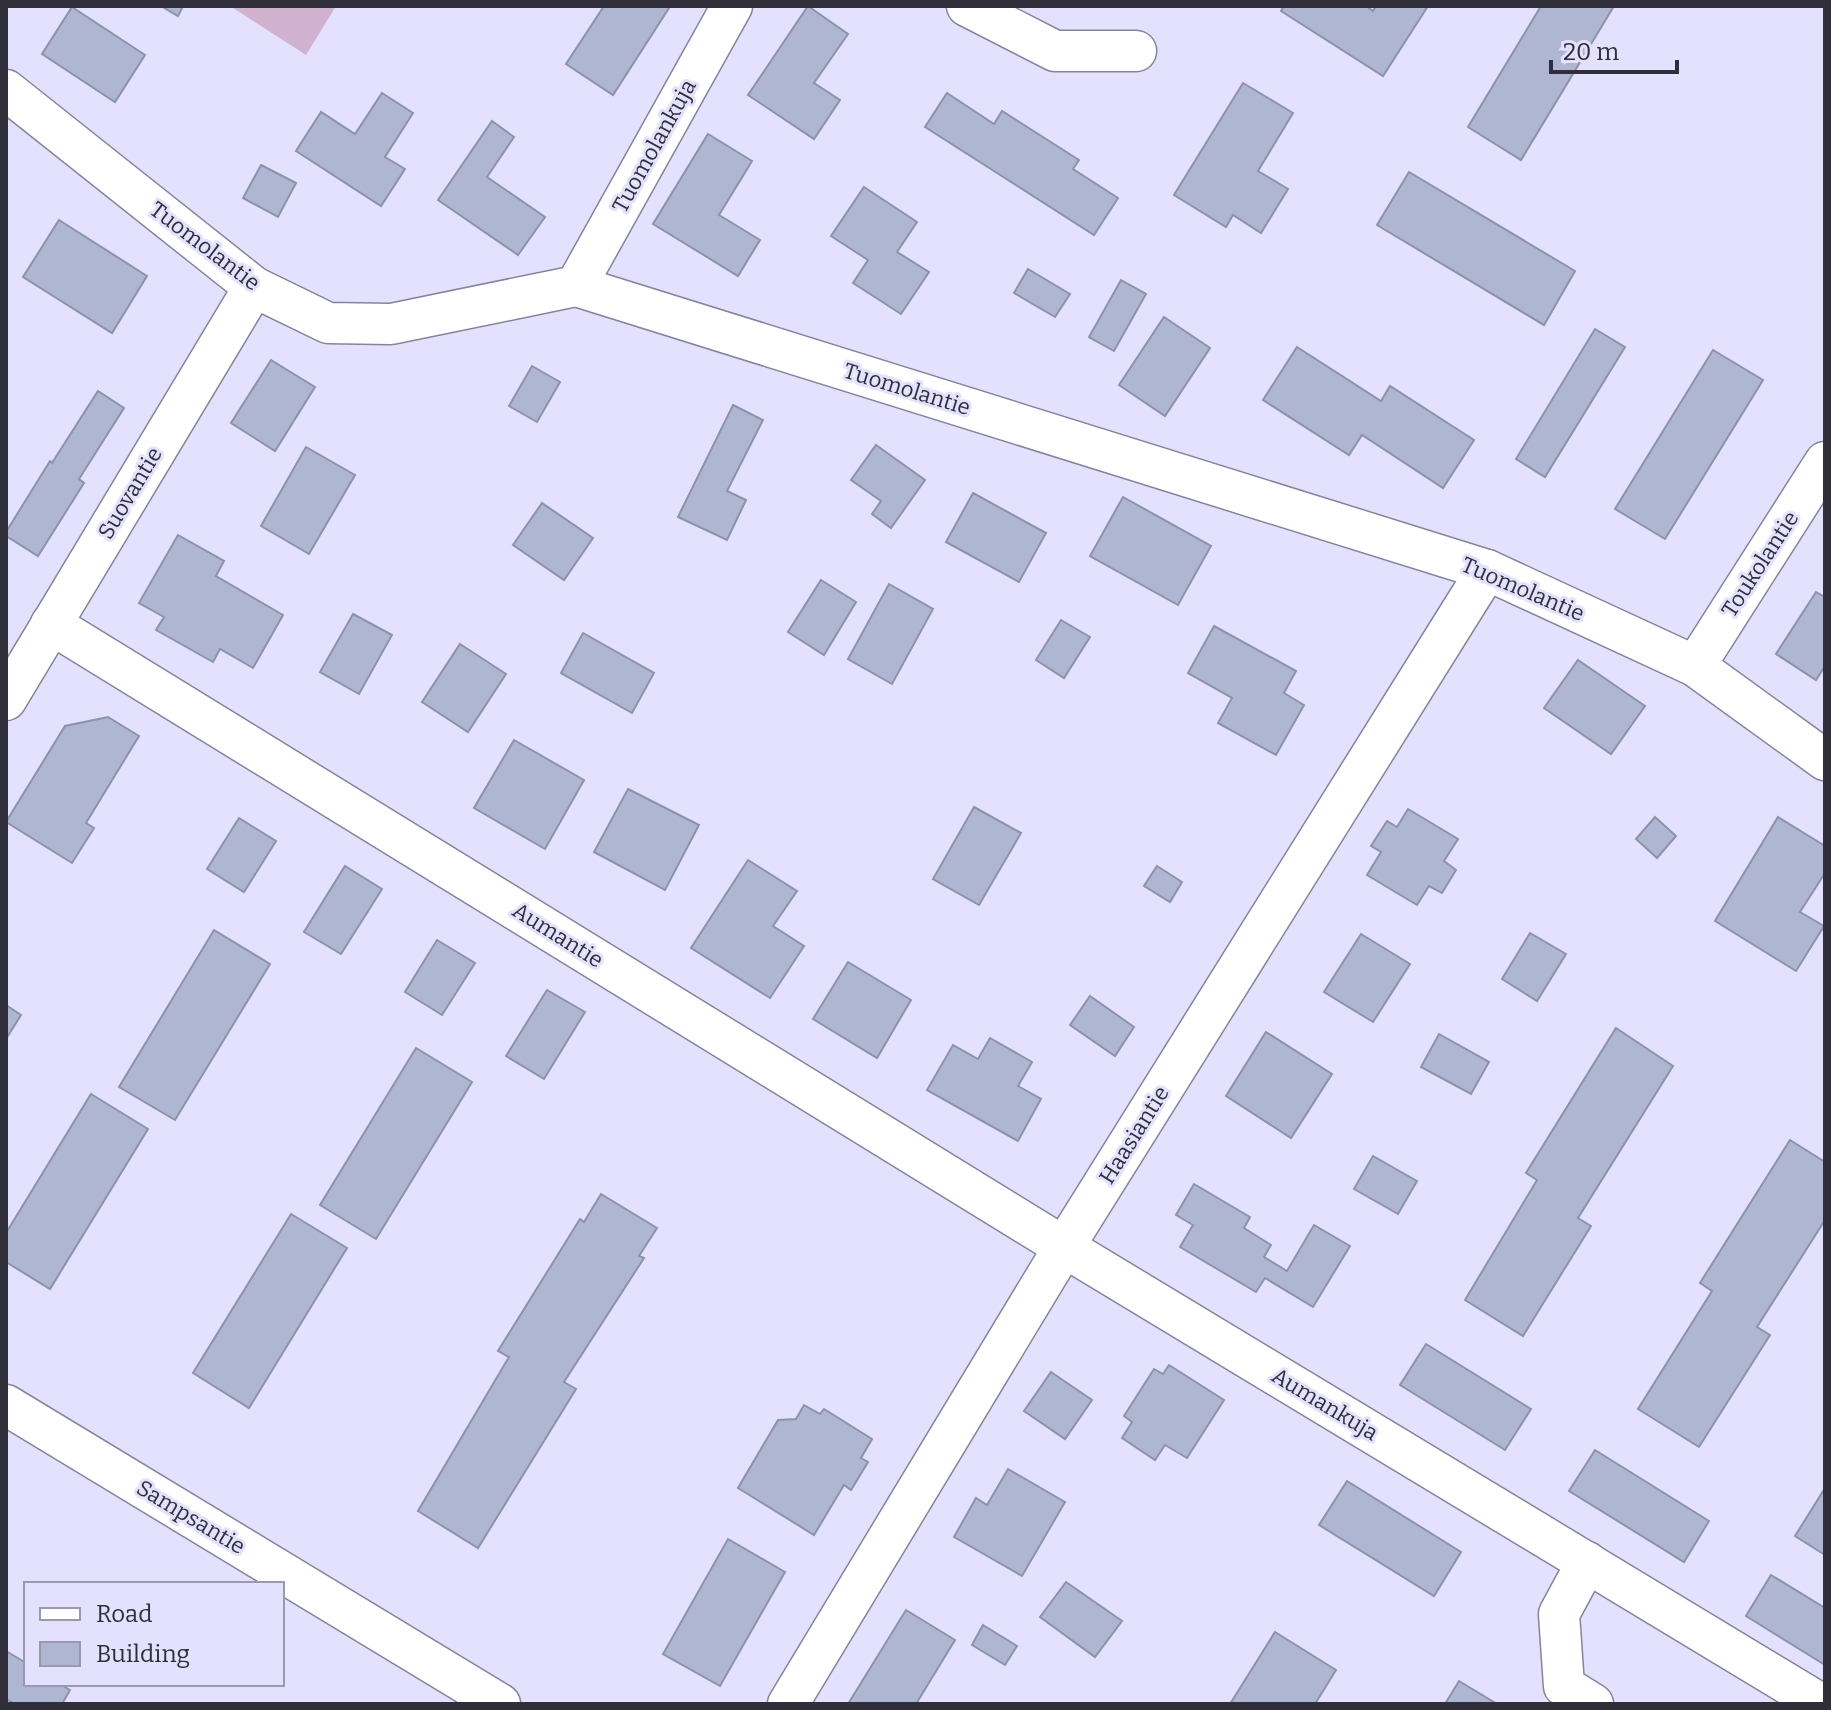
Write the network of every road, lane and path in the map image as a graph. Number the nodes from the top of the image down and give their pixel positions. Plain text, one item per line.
1 (732, 6) edge
2 (967, 6) edge
3 (1136, 51) dead end
4 (6, 90) edge
5 (576, 286) junction
6 (254, 287) junction
7 (1825, 462) edge
8 (1487, 570) junction
9 (51, 624) junction
10 (1695, 666) junction
11 (6, 700) edge
12 (1825, 760) edge
13 (1064, 1247) junction
14 (6, 1405) edge
15 (1587, 1562) junction
16 (500, 1704) edge
17 (788, 1704) edge
18 (1593, 1704) edge
19 (1821, 1704) edge

1 - 5 street, Tuomolankuja
2 - 3 street
4 - 6 street, Tuomolantie
5 - 6 street, Tuomolantie
5 - 8 street, Tuomolantie
6 - 9 street, Suovantie
7 - 10 street, Toukolantie
8 - 10 street, Tuomolantie
8 - 13 street, Haasiantie
9 - 11 street, Suovantie
9 - 13 street, Aumantie
10 - 12 street, Tuomolantie
13 - 15 street, Aumankuja
13 - 17 street, Haasiantie
14 - 16 street, Sampsantie
15 - 18 street
15 - 19 street, Aumankuja

